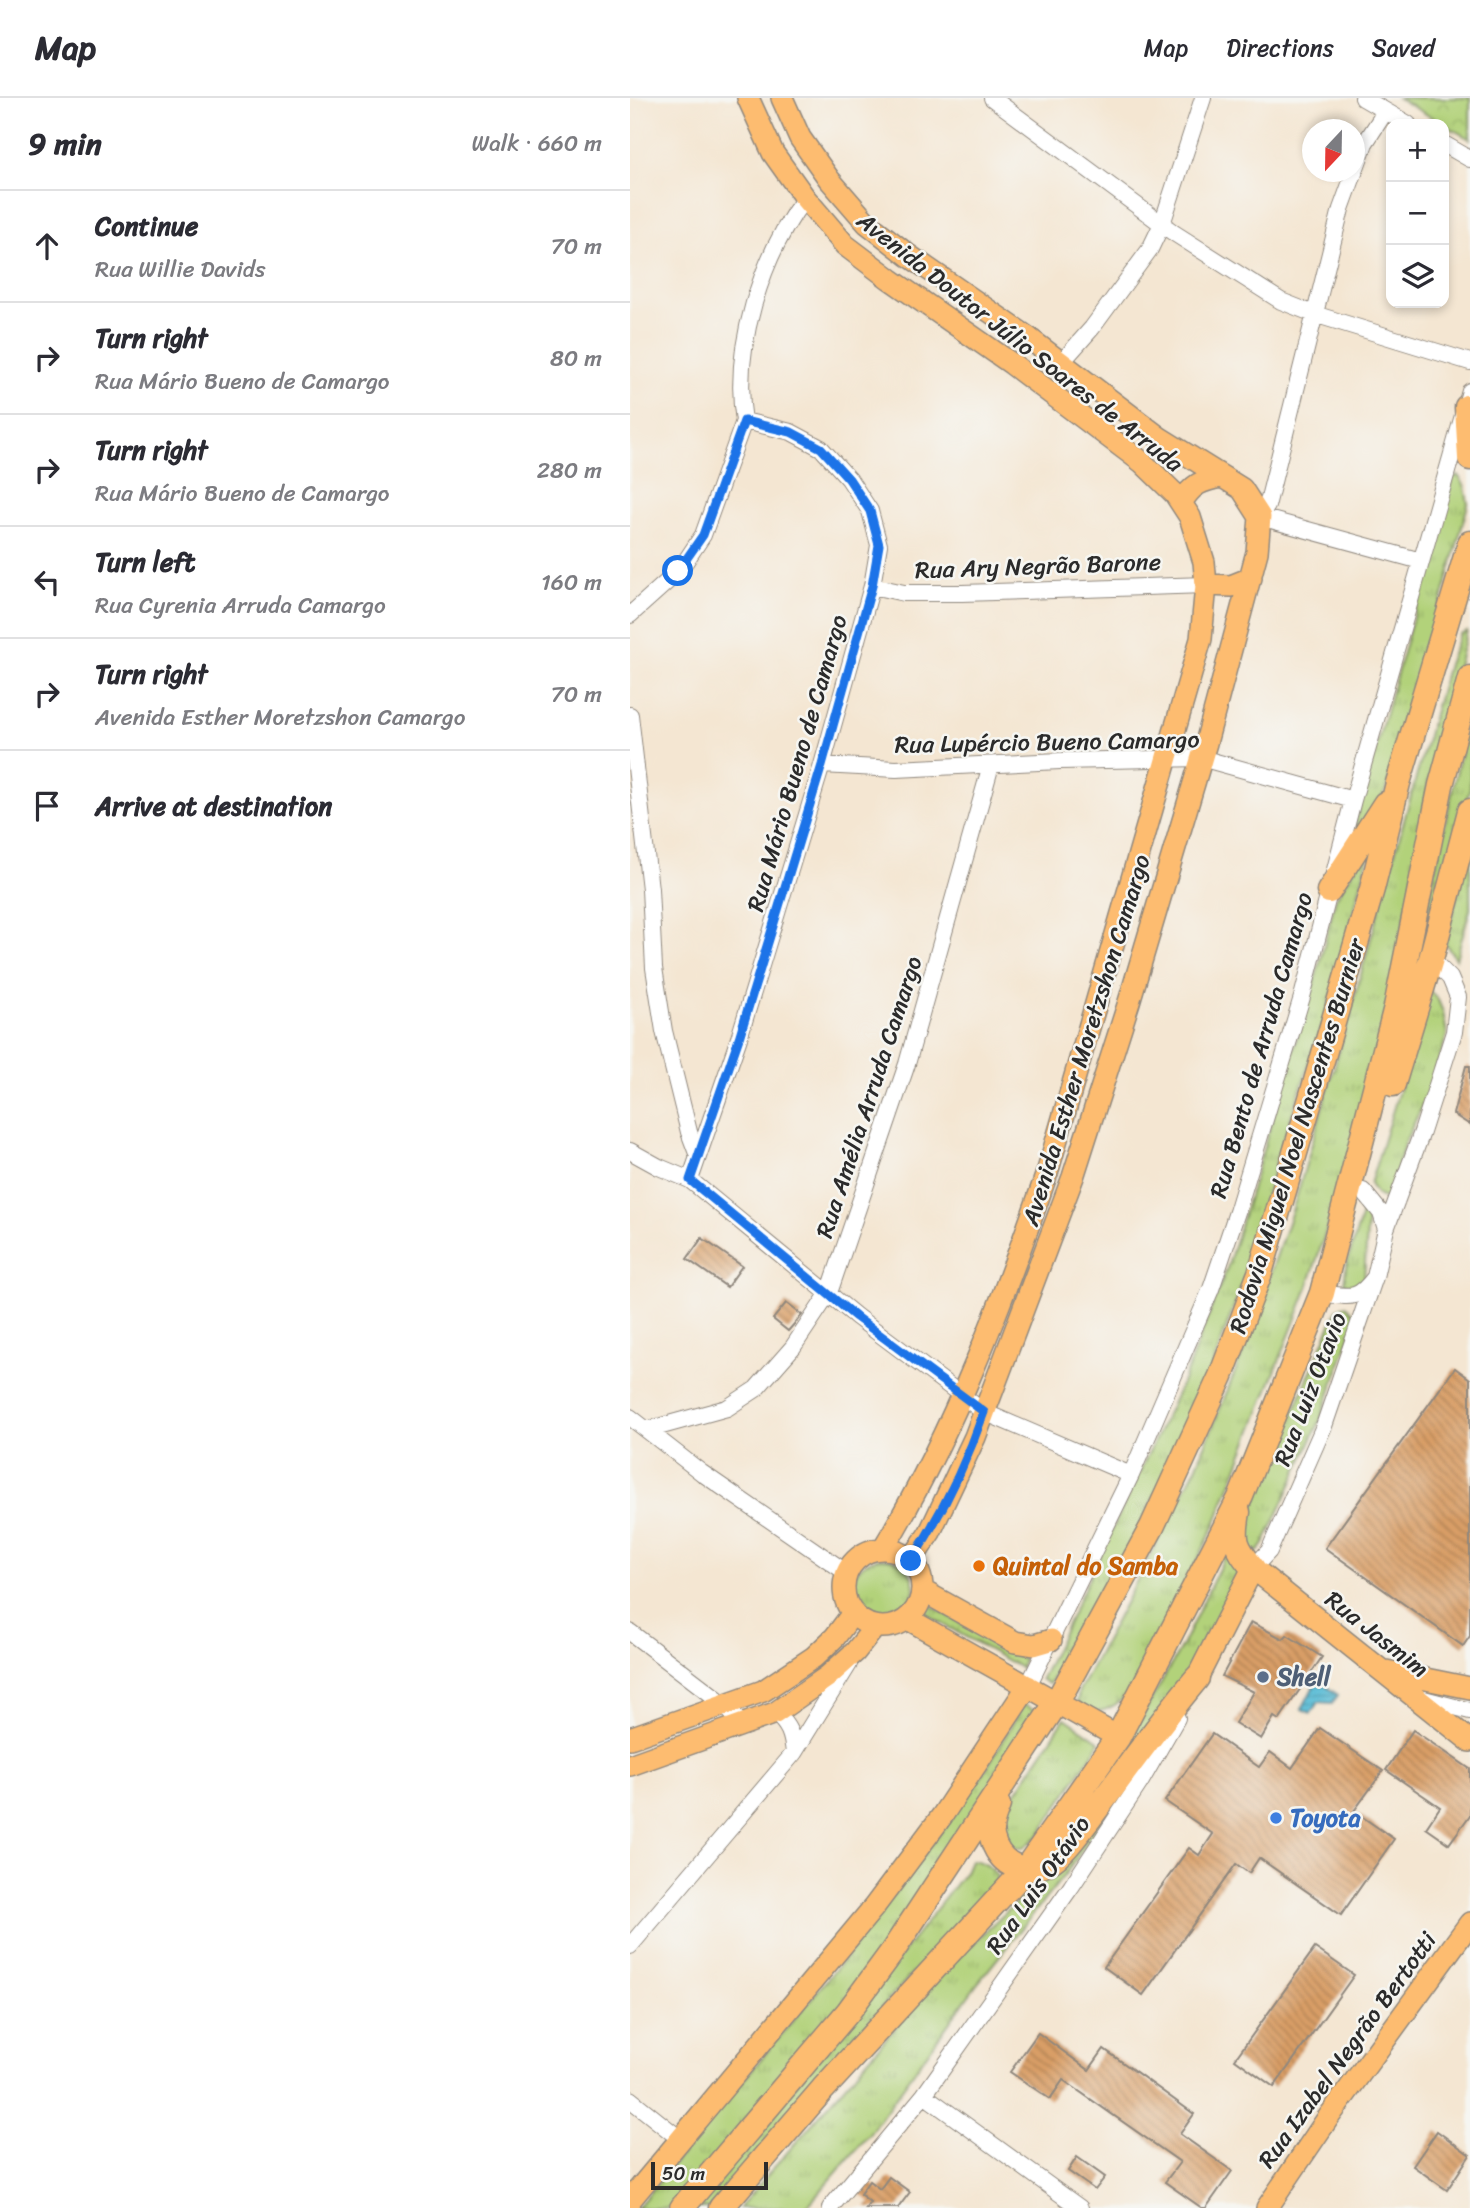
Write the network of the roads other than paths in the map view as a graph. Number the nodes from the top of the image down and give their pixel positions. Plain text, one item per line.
1 (748, 98) edge
2 (782, 98) edge
3 (992, 98) edge
4 (1203, 98) edge
5 (1363, 98) edge
6 (1385, 112) junction
7 (1398, 119) edge
8 (1449, 147) edge
9 (1470, 159) edge
10 (805, 198) junction
11 (1162, 224) junction
12 (1314, 314) junction
13 (1470, 362) edge
14 (1061, 363) junction
15 (1468, 399) edge
16 (744, 421) junction
17 (1470, 457) edge
18 (1274, 471) junction
19 (1222, 477) junction
20 (1241, 489) junction
21 (1181, 503) junction
22 (1260, 517) junction
23 (1470, 543) edge
24 (1421, 561) junction
25 (1204, 562) joint
26 (1251, 578) junction
27 (1206, 585) junction
28 (872, 586) junction
29 (630, 615) edge
30 (1470, 617) edge
31 (1441, 640) junction
32 (1470, 678) edge
33 (630, 715) edge
34 (1201, 758) junction
35 (1167, 760) junction
36 (822, 765) junction
37 (991, 765) junction
38 (1398, 783) junction
39 (1353, 800) junction
40 (1470, 811) edge
41 (638, 846) edge
42 (1329, 891) junction
43 (1431, 959) junction
44 (630, 1151) edge
45 (698, 1156) junction
46 (690, 1180) junction
47 (1356, 1194) junction
48 (1386, 1229) junction
49 (1375, 1276) junction
50 (829, 1293) junction
51 (1322, 1293) junction
52 (962, 1397) junction
53 (984, 1412) junction
54 (630, 1417) edge
55 (647, 1430) junction
56 (1131, 1475) junction
57 (1241, 1496) junction
58 (883, 1549) junction
59 (911, 1561) junction
60 (1253, 1568) junction
61 (847, 1573) junction
62 (923, 1591) junction
63 (1238, 1602) junction
64 (1292, 1602) junction
65 (853, 1613) junction
66 (908, 1619) junction
67 (875, 1627) junction
68 (630, 1632) edge
69 (1051, 1640) junction
70 (855, 1652) junction
71 (1381, 1670) junction
72 (1197, 1678) junction
73 (1028, 1686) junction
74 (1470, 1688) edge
75 (1418, 1698) junction
76 (1057, 1702) junction
77 (724, 1704) junction
78 (1470, 1711) edge
79 (775, 1713) junction
80 (742, 1725) junction
81 (1118, 1737) junction
82 (630, 1738) edge
83 (1470, 1741) edge
84 (1026, 1750) junction
85 (794, 1753) junction
86 (630, 1765) edge
87 (1025, 1870) junction
88 (1470, 1923) edge
89 (630, 1946) edge
90 (925, 2095) junction
91 (630, 2099) edge
92 (680, 2139) junction
93 (630, 2200) edge
94 (682, 2208) edge
95 (721, 2208) edge
96 (830, 2208) edge
97 (1080, 2208) edge
98 (1267, 2208) edge

1 - 10 main road, Avenida Doutor Júlio Soares de Arruda
2 - 14 main road, Avenida Doutor Júlio Soares de Arruda
3 - 11 street
4 - 11 street
5 - 6 street
6 - 7 street
6 - 12 street
8 - 9 street
10 - 16 street
10 - 21 main road, Avenida Doutor Júlio Soares de Arruda
11 - 12 street
11 - 14 street
12 - 13 street
12 - 18 street
14 - 19 main road, Avenida Doutor Júlio Soares de Arruda
15 - 17 highway
15 - 24 street, Rua Bento de Arruda Camargo
16 - 28 street, Rua Mário Bueno de Camargo
16 - 29 street
18 - 20 street
18 - 22 street
19 - 20 main road, Avenida Doutor Júlio Soares de Arruda
19 - 21 main road
20 - 22 main road, Avenida Doutor Júlio Soares de Arruda
21 - 25 main road, Avenida Doutor Júlio Soares de Arruda
22 - 24 street
22 - 26 main road, Avenida Esther Moretzshon Camargo
23 - 31 highway, Rodovia Miguel Noel Nascentes Burnier
24 - 39 street, Rua Bento de Arruda Camargo
25 - 27 main road, Avenida Esther Moretzshon Camargo
26 - 27 main road
26 - 34 main road, Avenida Esther Moretzshon Camargo
27 - 28 street, Rua Ary Negrão Barone
27 - 35 main road, Avenida Esther Moretzshon Camargo
28 - 36 street, Rua Mário Bueno de Camargo
30 - 31 highway
31 - 38 highway, Rodovia Miguel Noel Nascentes Burnier
32 - 47 highway
33 - 41 street
34 - 35 street, Rua Lupércio Bueno Camargo
34 - 39 street, Rua Lupércio Bueno Camargo
34 - 53 main road, Avenida Esther Moretzshon Camargo
35 - 37 street, Rua Lupércio Bueno Camargo
35 - 52 main road, Avenida Esther Moretzshon Camargo
36 - 37 street, Rua Lupércio Bueno Camargo
36 - 45 street, Rua Mário Bueno de Camargo
37 - 50 street, Rua Amélia Arruda Camargo
38 - 42 highway
38 - 76 highway, Rodovia Miguel Noel Nascentes Burnier
39 - 42 street, Rua Bento de Arruda Camargo
40 - 43 highway
41 - 45 street
42 - 56 street, Rua Bento de Arruda Camargo
43 - 47 highway
43 - 48 street
44 - 46 street
45 - 46 street, Rua Mário Bueno de Camargo
46 - 50 street
47 - 48 street
47 - 51 highway
48 - 49 street
49 - 51 street, Rua Luiz Otavio
49 - 60 street, Rua Luiz Otavio
50 - 52 street
50 - 55 street, Rua Amélia Arruda Camargo
51 - 57 highway
52 - 53 street
52 - 58 main road, Avenida Esther Moretzshon Camargo
53 - 56 street
53 - 59 main road, Avenida Esther Moretzshon Camargo
54 - 55 street
55 - 61 street
56 - 69 street, Rua Bento de Arruda Camargo
57 - 60 highway
57 - 81 highway
58 - 59 main road
58 - 61 main road
59 - 62 main road
60 - 63 main road, Rua Luis Otávio
60 - 64 main road, Rua Jasmim
61 - 65 main road
62 - 66 main road
62 - 69 main road
63 - 64 main road
63 - 72 main road, Rua Luis Otávio
64 - 71 main road, Rua Jasmim
65 - 67 main road
65 - 77 main road
66 - 67 main road
66 - 73 main road
67 - 70 main road
68 - 77 street
69 - 73 street, Rua Bento de Arruda Camargo
70 - 79 main road
70 - 85 street
71 - 74 main road
71 - 75 main road, Rua Jasmim
72 - 87 highway
72 - 90 street, Rua Luis Otávio
73 - 76 main road
73 - 92 main road
75 - 78 street
75 - 83 main road, Rua Jasmim
76 - 81 main road
76 - 84 highway, Rodovia Miguel Noel Nascentes Burnier
77 - 80 street
77 - 82 main road
79 - 80 main road
79 - 85 street
80 - 86 main road
81 - 87 highway
84 - 87 highway
84 - 94 highway, Rodovia Miguel Noel Nascentes Burnier
85 - 89 street
87 - 95 highway
88 - 98 main road, Rua Izabel Negrão Bertotti
90 - 96 street, Rua Luis Otávio
90 - 97 street
91 - 92 street
92 - 93 main road

